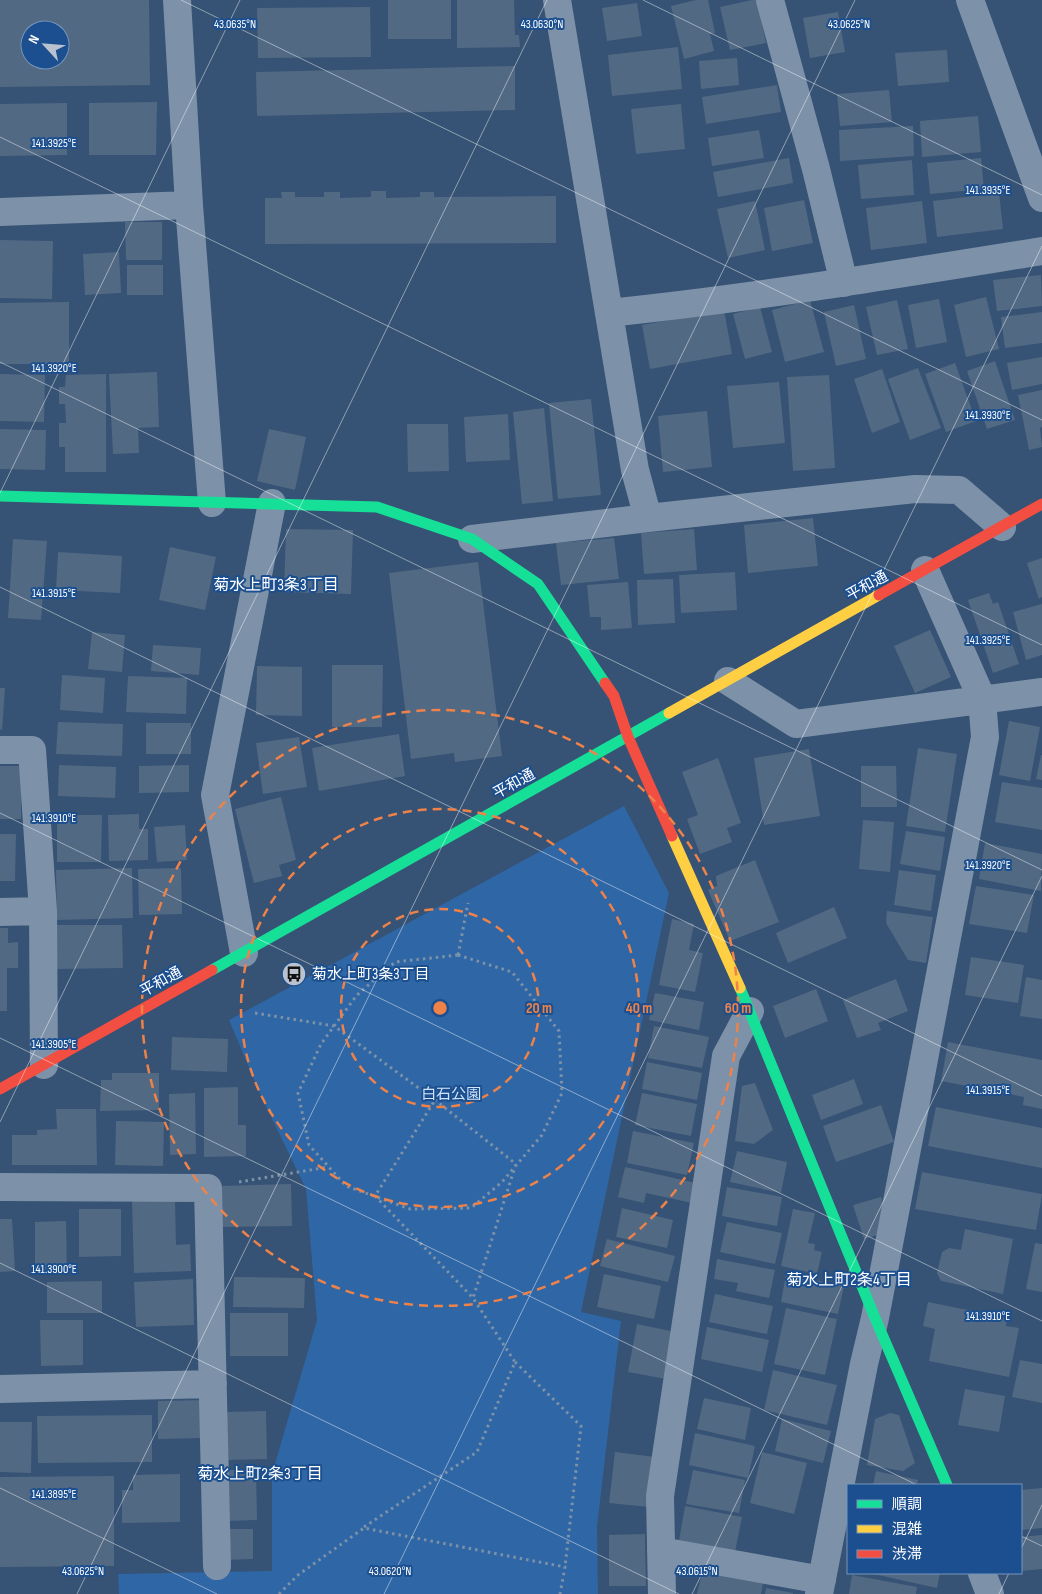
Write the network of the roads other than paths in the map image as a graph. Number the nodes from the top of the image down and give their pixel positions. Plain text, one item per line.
1 (177, 0) edge
2 (557, 0) edge
3 (770, 0) edge
4 (970, 0) edge
5 (1042, 198) edge
6 (189, 205) junction
7 (0, 212) edge
8 (1042, 250) edge
9 (844, 283) junction
10 (609, 313) junction
11 (0, 496) edge
12 (212, 503) junction
13 (272, 503) junction
14 (1042, 504) edge
15 (648, 518) junction
16 (1002, 527) junction
17 (472, 538) junction
18 (925, 570) junction
19 (728, 681) junction
20 (1042, 692) edge
21 (982, 699) junction
22 (628, 737) junction
23 (0, 750) edge
24 (44, 911) junction
25 (0, 912) edge
26 (244, 952) junction
27 (750, 1011) junction
28 (44, 1065) junction
29 (0, 1090) edge
30 (0, 1187) edge
31 (875, 1318) junction
32 (213, 1384) junction
33 (0, 1389) edge
34 (947, 1484) edge
35 (661, 1552) junction
36 (217, 1566) dead end
37 (982, 1574) edge
38 (820, 1587) edge
39 (662, 1594) edge
40 (990, 1594) edge

1 - 6 street
2 - 10 street
3 - 9 street
4 - 5 street
6 - 7 street
6 - 12 street
8 - 9 street
9 - 10 street
10 - 15 street
11 - 12 street
12 - 13 street
13 - 17 street
13 - 26 street
14 - 16 street, 平和通
15 - 16 street
15 - 17 street
16 - 18 street, 平和通
17 - 22 street
18 - 19 street, 平和通
18 - 21 street
19 - 21 street
19 - 22 street, 平和通
20 - 21 street
21 - 31 street
22 - 26 street, 平和通
22 - 27 street
23 - 24 street
24 - 25 street
24 - 28 street
26 - 28 street, 平和通
27 - 31 street
27 - 35 street
28 - 29 street, 平和通
30 - 32 street
31 - 34 street
31 - 38 street
32 - 33 street
32 - 36 street
35 - 38 street
35 - 39 street
37 - 40 street

